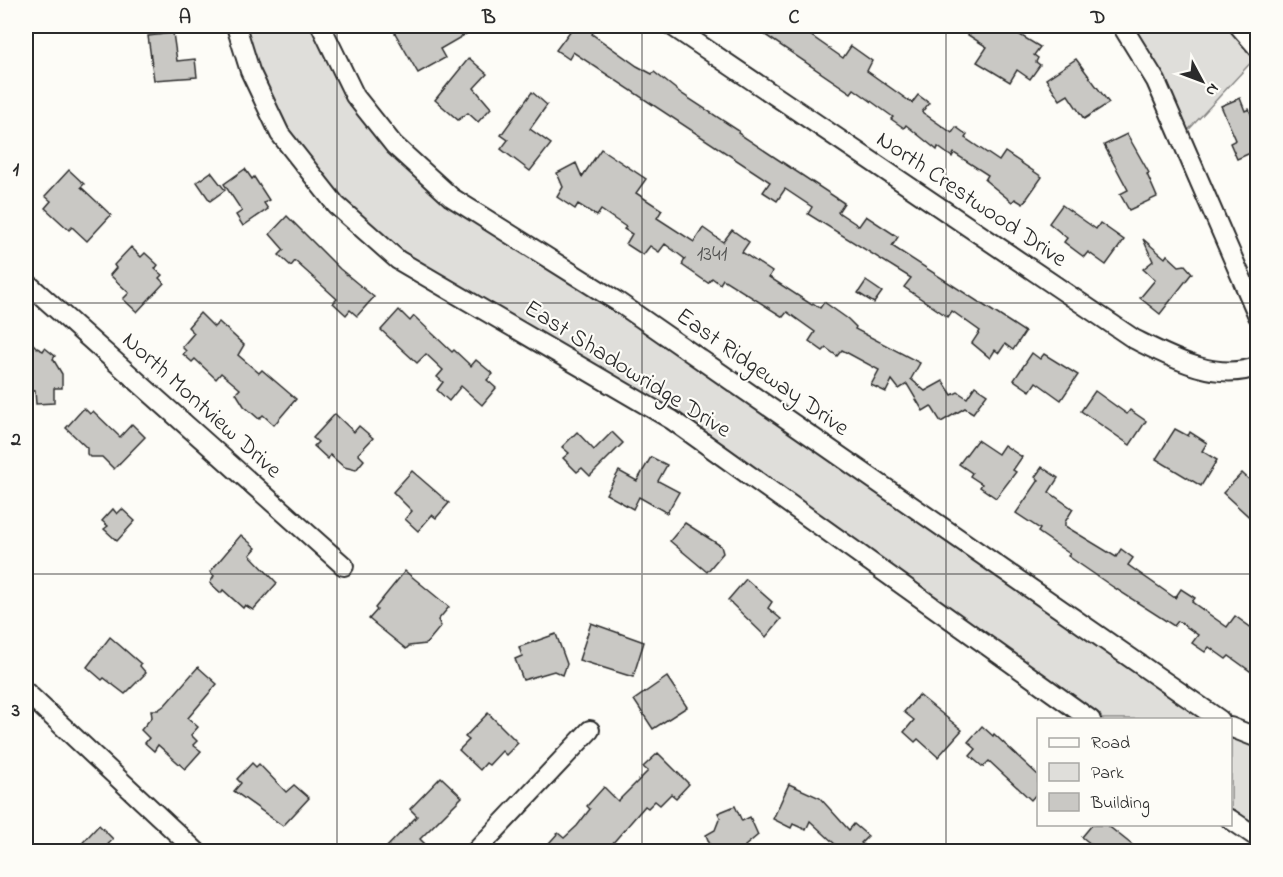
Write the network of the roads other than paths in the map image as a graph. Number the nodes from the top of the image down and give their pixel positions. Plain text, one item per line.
1 (236, 26) edge
2 (321, 26) edge
3 (672, 26) edge
4 (1122, 26) edge
5 (1239, 26) edge
6 (1257, 48) edge
7 (26, 282) edge
8 (1257, 316) edge
9 (1257, 366) edge
10 (344, 566) dead end
11 (26, 693) edge
12 (1088, 718) edge
13 (1217, 718) edge
14 (1232, 728) edge
15 (590, 730) dead end
16 (1257, 738) edge
17 (1232, 820) edge
18 (1257, 838) edge
19 (197, 852) edge
20 (475, 852) edge

1 - 12 street, East Shadowridge Drive
2 - 13 street, East Ridgeway Drive
3 - 9 street, North Crestwood Drive
4 - 8 street
5 - 6 street
7 - 10 street, North Montview Drive
11 - 19 street
14 - 16 street
15 - 20 street
17 - 18 street

